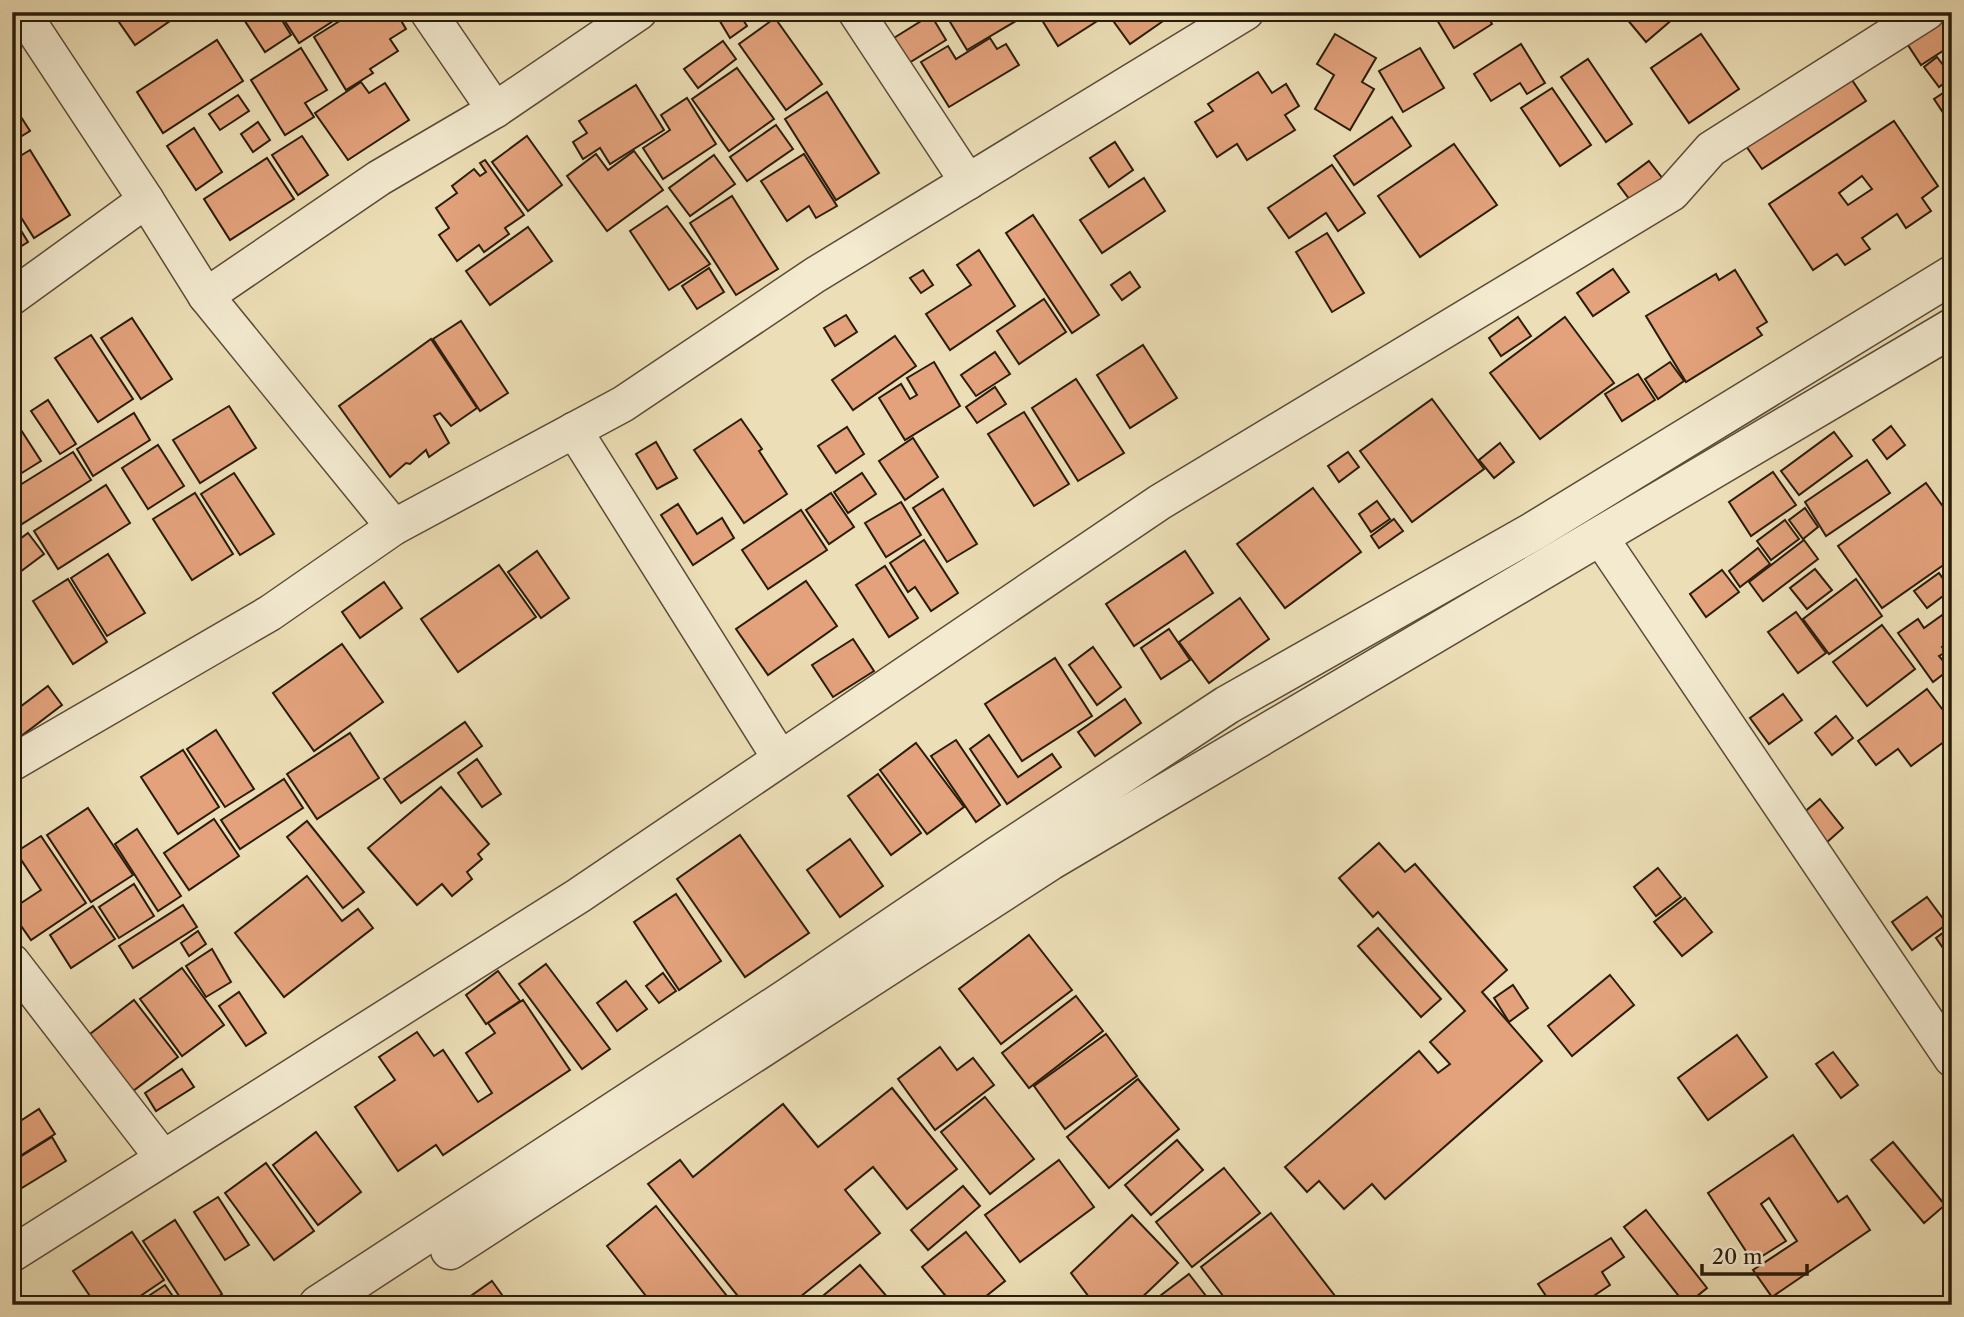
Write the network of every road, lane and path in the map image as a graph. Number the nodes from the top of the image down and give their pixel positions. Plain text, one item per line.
1 (22, 12) edge
2 (428, 12) edge
3 (639, 12) edge
4 (856, 12) edge
5 (1246, 12) edge
6 (1927, 12) edge
7 (495, 110) junction
8 (968, 182) junction
9 (146, 200) junction
10 (1952, 275) edge
11 (206, 296) junction
12 (12, 297) edge
13 (1952, 328) edge
14 (574, 430) junction
15 (394, 527) junction
16 (1600, 537) junction
17 (780, 758) junction
18 (12, 763) edge
19 (12, 962) edge
20 (1952, 1059) edge
21 (163, 1158) junction
22 (12, 1254) edge
23 (318, 1305) edge
24 (366, 1305) edge

1 - 9 street
2 - 7 street
3 - 7 street
4 - 8 street
5 - 8 street
6 - 17 street
7 - 11 street
8 - 14 street
9 - 11 street
9 - 12 street
10 - 23 street
11 - 15 street
13 - 16 street
14 - 15 street
14 - 17 street
15 - 18 street
16 - 20 street
16 - 24 street
17 - 21 street
19 - 21 street
21 - 22 street

